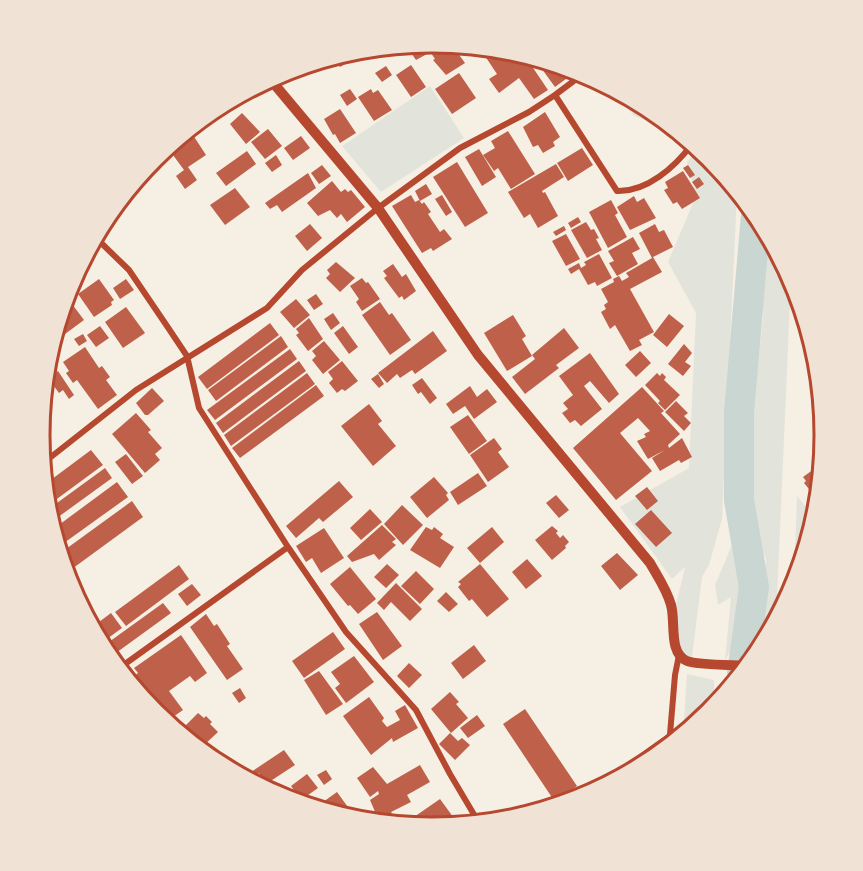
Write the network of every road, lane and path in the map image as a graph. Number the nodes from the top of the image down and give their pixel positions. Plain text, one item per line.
1 (574, 81) edge
2 (277, 87) edge
3 (555, 95) junction
4 (687, 151) edge
5 (378, 208) junction
6 (101, 243) edge
7 (187, 356) junction
8 (50, 458) edge
9 (288, 547) junction
10 (684, 658) junction
11 (125, 664) edge
12 (737, 665) edge
13 (670, 734) edge
14 (474, 815) edge

1 - 3 street
2 - 5 main road
3 - 4 street
3 - 5 street
5 - 7 street
5 - 10 main road
6 - 7 street
7 - 8 street
7 - 9 street
9 - 11 street
9 - 14 street
10 - 12 main road
10 - 13 street

